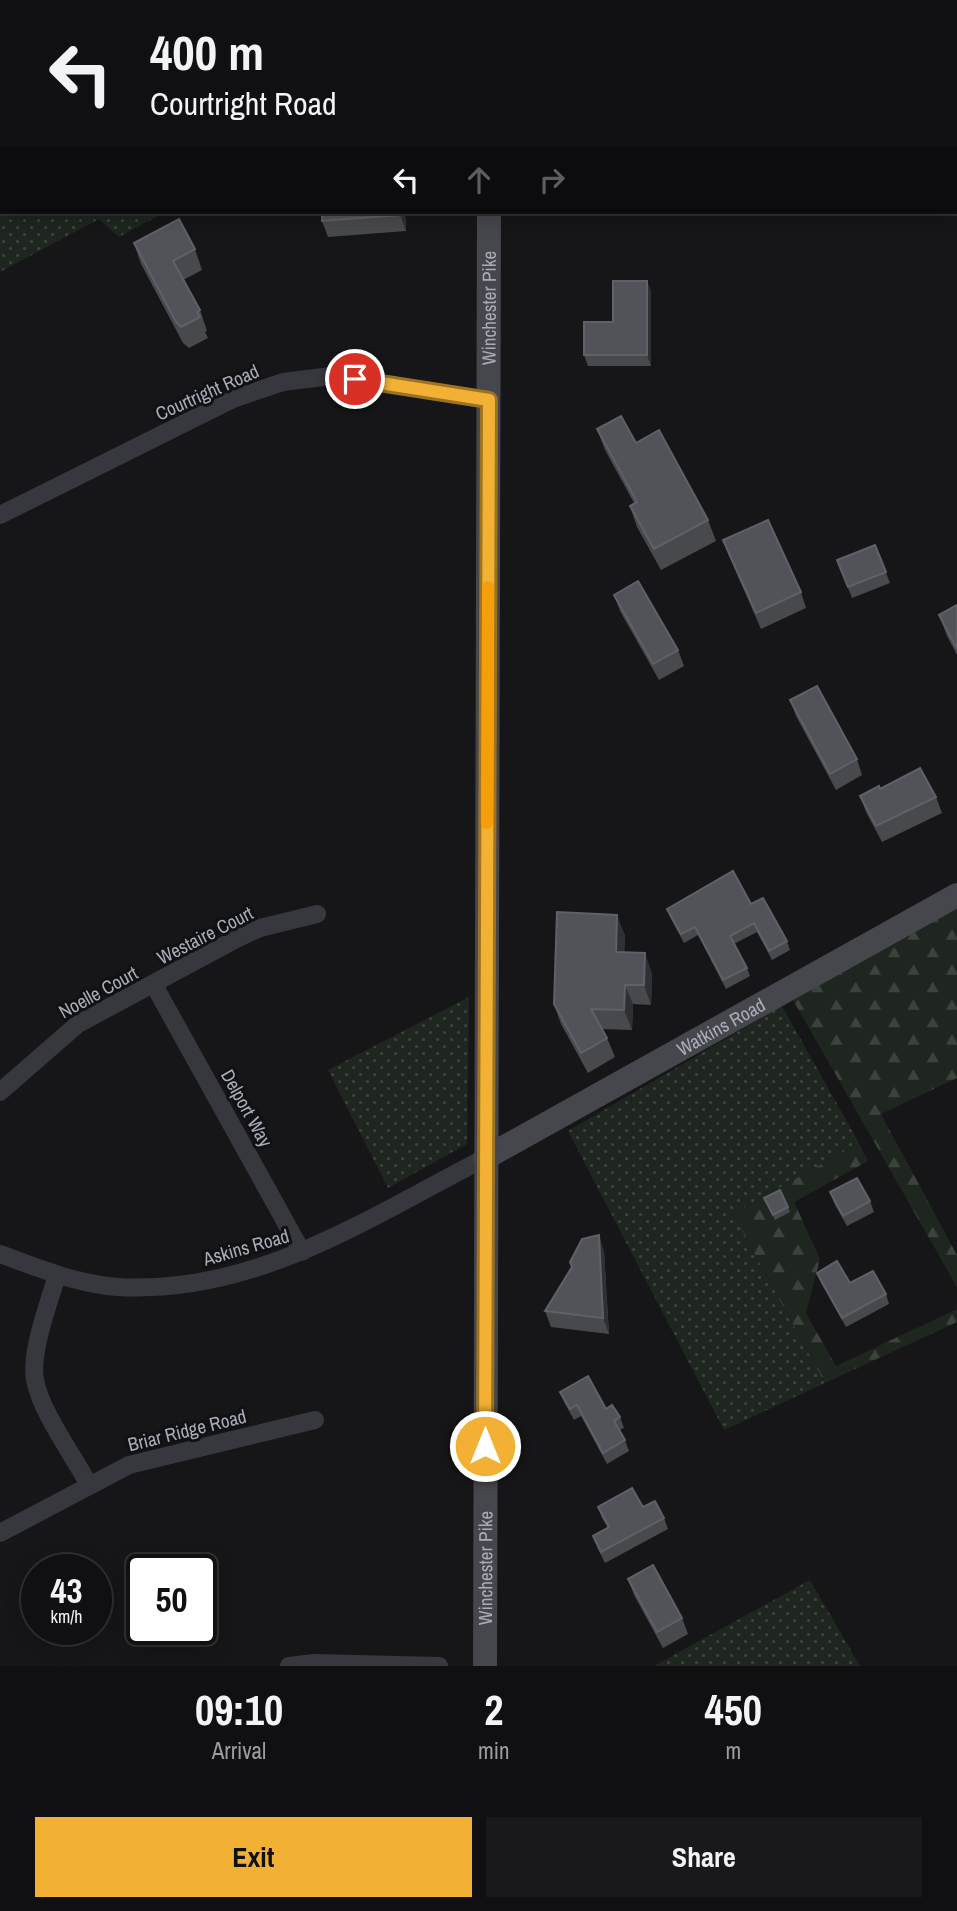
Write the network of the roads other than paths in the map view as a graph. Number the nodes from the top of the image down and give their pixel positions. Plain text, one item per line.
1 (489, 214) edge
2 (489, 400) junction
3 (0, 515) edge
4 (957, 895) edge
5 (317, 914) dead end
6 (154, 985) junction
7 (0, 1092) edge
8 (485, 1158) junction
9 (302, 1252) junction
10 (0, 1254) edge
11 (57, 1275) junction
12 (315, 1420) dead end
13 (89, 1485) junction
14 (0, 1533) edge
15 (344, 1665) edge
16 (289, 1666) edge
17 (439, 1666) edge
18 (485, 1666) edge

1 - 2 main road, Winchester Pike
2 - 3 street, Courtright Road
2 - 8 main road, Winchester Pike
4 - 8 main road, Watkins Road
5 - 6 street, Westaire Court
6 - 7 street, Noelle Court
6 - 9 street, Delport Way
8 - 9 street, Askins Road
8 - 18 main road, Winchester Pike
9 - 11 street, Askins Road
10 - 11 street, Askins Road
11 - 13 street
12 - 13 street, Briar Ridge Road
13 - 14 street, Briar Ridge Road
15 - 16 street
15 - 17 street

